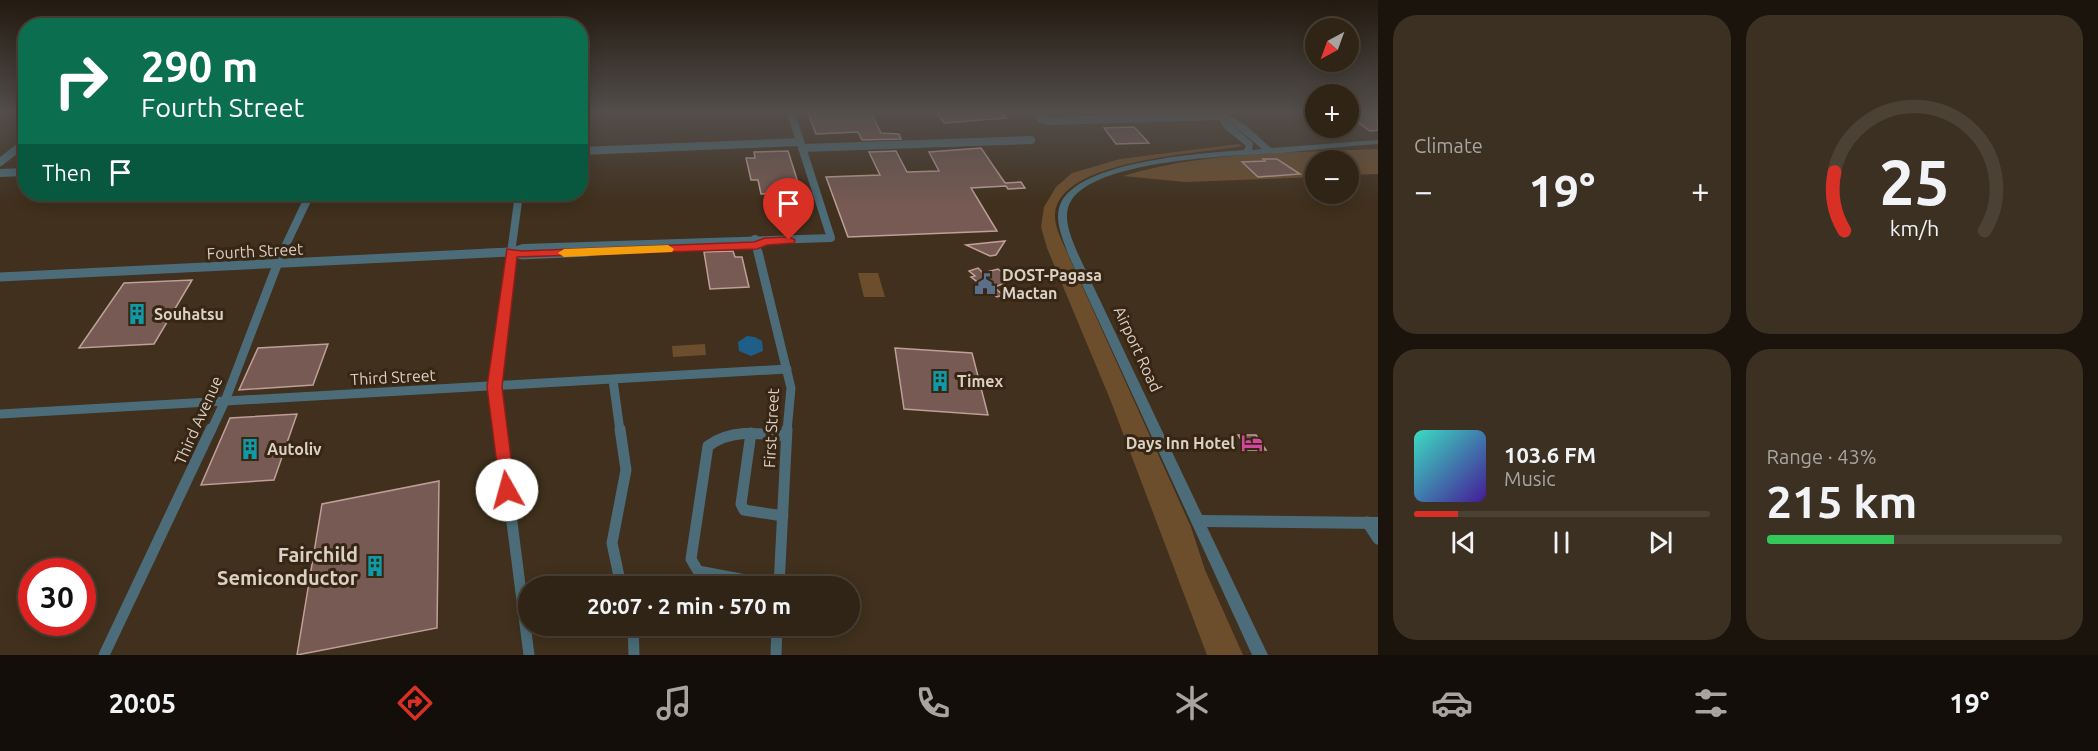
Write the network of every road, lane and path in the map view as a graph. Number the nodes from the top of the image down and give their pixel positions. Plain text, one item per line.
1 (867, 144) edge
2 (1248, 144) edge
3 (1253, 144) edge
4 (1336, 144) edge
5 (801, 145) junction
6 (18, 148) edge
7 (1259, 150) junction
8 (588, 151) edge
9 (0, 162) edge
10 (18, 172) edge
11 (0, 173) edge
12 (306, 201) edge
13 (518, 201) edge
14 (759, 242) junction
15 (511, 252) junction
16 (276, 265) junction
17 (0, 277) edge
18 (787, 369) junction
19 (613, 380) junction
20 (494, 387) junction
21 (225, 401) junction
22 (0, 414) edge
23 (751, 433) junction
24 (786, 436) junction
25 (783, 516) junction
26 (1198, 521) junction
27 (1373, 522) edge
28 (1378, 539) edge
29 (619, 576) edge
30 (725, 576) edge
31 (780, 576) edge
32 (633, 636) edge
33 (777, 636) edge
34 (104, 655) edge
35 (529, 655) edge
36 (634, 655) edge
37 (776, 655) edge
38 (1260, 655) edge

1 - 5 street
2 - 7 street
3 - 7 street
4 - 7 street, Airport Road
5 - 8 street
5 - 14 street, Fourth Street
6 - 9 street
7 - 26 street, Airport Road
10 - 11 street
12 - 16 street, Third Avenue
13 - 15 street
14 - 15 street, Fourth Street
14 - 18 street, First Street
15 - 16 street, Fourth Street
15 - 20 street
16 - 17 street, Fourth Street
16 - 21 street, Third Avenue
18 - 19 street, Third Street
18 - 24 street, First Street
19 - 20 street, Third Street
19 - 29 street
20 - 21 street, Third Street
20 - 35 street
21 - 22 street, Third Street
21 - 34 street, Third Avenue
23 - 24 street
23 - 25 street
23 - 30 street
24 - 25 street, First Street
25 - 31 street, First Street
26 - 27 street
26 - 38 street, Airport Road
27 - 28 street
32 - 36 street
33 - 37 street

